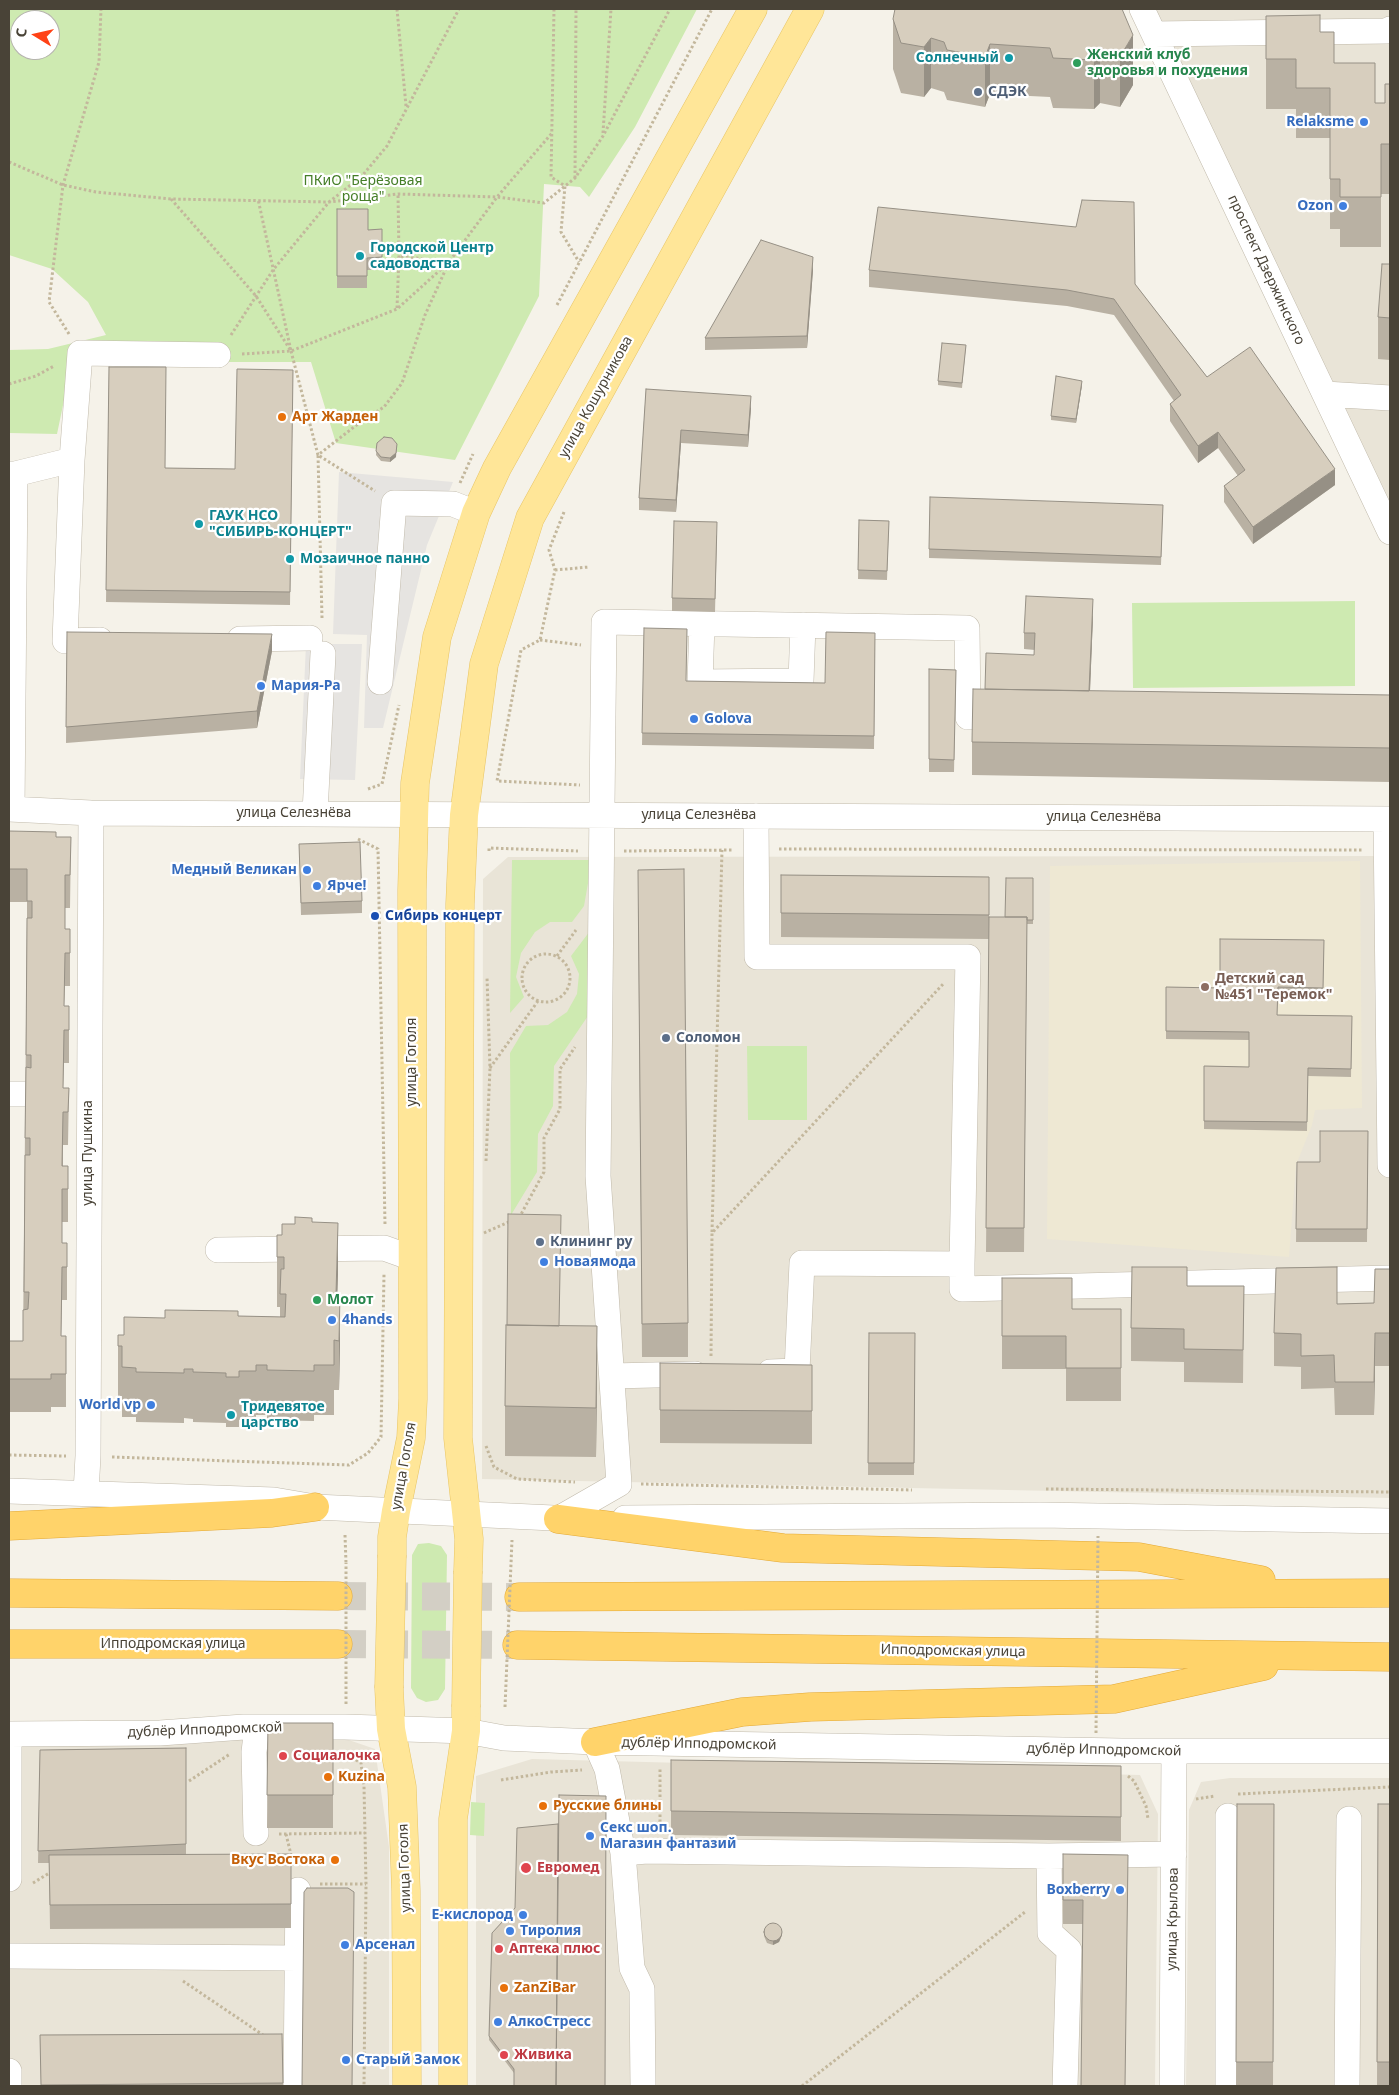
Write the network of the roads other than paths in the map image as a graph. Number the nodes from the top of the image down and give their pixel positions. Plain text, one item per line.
1 (753, 9) edge
2 (810, 9) edge
3 (1142, 9) edge
4 (1389, 31) edge
5 (1154, 34) junction
6 (218, 355) road end
7 (1325, 394) junction
8 (1390, 398) edge
9 (72, 460) junction
10 (12, 474) edge
11 (476, 513) junction
12 (1390, 532) edge
13 (702, 624) junction
14 (803, 625) junction
15 (222, 639) edge
16 (124, 640) edge
17 (380, 682) dead end
18 (1027, 718) edge
19 (10, 809) edge
20 (91, 813) junction
21 (315, 813) junction
22 (415, 814) junction
23 (464, 815) junction
24 (602, 815) junction
25 (756, 816) junction
26 (1388, 818) edge
27 (64, 1095) edge
28 (88, 1095) junction
29 (1390, 1165) edge
30 (218, 1250) dead end
31 (412, 1258) junction
32 (962, 1264) junction
33 (1390, 1278) edge
34 (749, 1373) edge
35 (715, 1374) edge
36 (612, 1376) junction
37 (9, 1491) edge
38 (86, 1493) junction
39 (315, 1507) junction
40 (396, 1511) junction
41 (465, 1515) junction
42 (558, 1519) junction
43 (1390, 1521) edge
44 (9, 1526) edge
45 (1324, 1592) junction
46 (9, 1593) edge
47 (1390, 1593) edge
48 (338, 1596) tunnel mouth
49 (518, 1597) tunnel mouth
50 (9, 1644) edge
51 (338, 1644) tunnel mouth
52 (517, 1645) tunnel mouth
53 (1308, 1656) junction
54 (1390, 1657) edge
55 (466, 1719) junction
56 (257, 1727) junction
57 (392, 1729) junction
58 (9, 1734) edge
59 (595, 1742) junction
60 (9, 1745) edge
61 (1174, 1751) junction
62 (1390, 1751) edge
63 (1225, 1802) road end
64 (1348, 1819) dead end
65 (256, 1834) road end
66 (623, 1853) junction
67 (1163, 1855) junction
68 (1049, 1856) junction
69 (9, 1877) edge
70 (298, 1890) dead end
71 (9, 1948) edge
72 (9, 1956) edge
73 (298, 1958) junction
74 (9, 1972) edge
75 (9, 2071) edge
76 (9, 2086) edge
77 (296, 2086) edge
78 (407, 2086) edge
79 (453, 2086) edge
80 (643, 2086) edge
81 (1066, 2086) edge
82 (1172, 2086) edge
83 (1228, 2086) edge
84 (1347, 2086) edge

1 - 11 main road
2 - 23 main road, улица Кошурникова
3 - 5 street, проспект Дзержинского
4 - 5 street
5 - 7 street, проспект Дзержинского
6 - 9 street
7 - 8 street
7 - 12 street, проспект Дзержинского
9 - 10 street
9 - 16 street
10 - 19 street
11 - 17 street
11 - 22 main road
13 - 14 street
13 - 14 street
13 - 24 street
14 - 18 street
15 - 21 street
19 - 20 street, улица Селезнёва
20 - 21 street, улица Селезнёва
20 - 28 street, улица Пушкина
21 - 22 street, улица Селезнёва
22 - 23 street, улица Селезнёва
22 - 31 main road, улица Гоголя
23 - 24 street, улица Селезнёва
23 - 41 main road
24 - 25 street, улица Селезнёва
24 - 36 street
25 - 26 street, улица Селезнёва
25 - 32 street
26 - 29 street
27 - 28 street
28 - 38 street, улица Пушкина
30 - 31 street
31 - 40 main road, улица Гоголя
32 - 33 street
32 - 34 street
35 - 36 street
36 - 42 street
37 - 38 street
38 - 39 street
39 - 40 street
39 - 44 highway
40 - 41 street
40 - 57 main road, улица Гоголя, bridge
41 - 42 street
41 - 55 main road, bridge
42 - 43 street
42 - 45 highway
45 - 47 highway
45 - 49 highway
46 - 48 highway
50 - 51 highway, Ипподромская улица
52 - 53 highway, Ипподромская улица
53 - 54 highway, Ипподромская улица
53 - 59 highway
55 - 57 street, дублёр Ипподромской
55 - 59 street, дублёр Ипподромской
55 - 79 main road
56 - 57 street, дублёр Ипподромской
56 - 58 street, дублёр Ипподромской
56 - 65 street
57 - 78 main road, улица Гоголя
59 - 61 street, дублёр Ипподромской
59 - 66 street
60 - 69 street
61 - 62 street, дублёр Ипподромской
61 - 67 street, улица Крылова
63 - 83 street
64 - 84 street
66 - 68 street
66 - 80 street
67 - 68 street
67 - 82 street, улица Крылова
68 - 81 street
70 - 73 street
71 - 72 street
72 - 73 street
72 - 74 street
73 - 77 street
75 - 76 street

